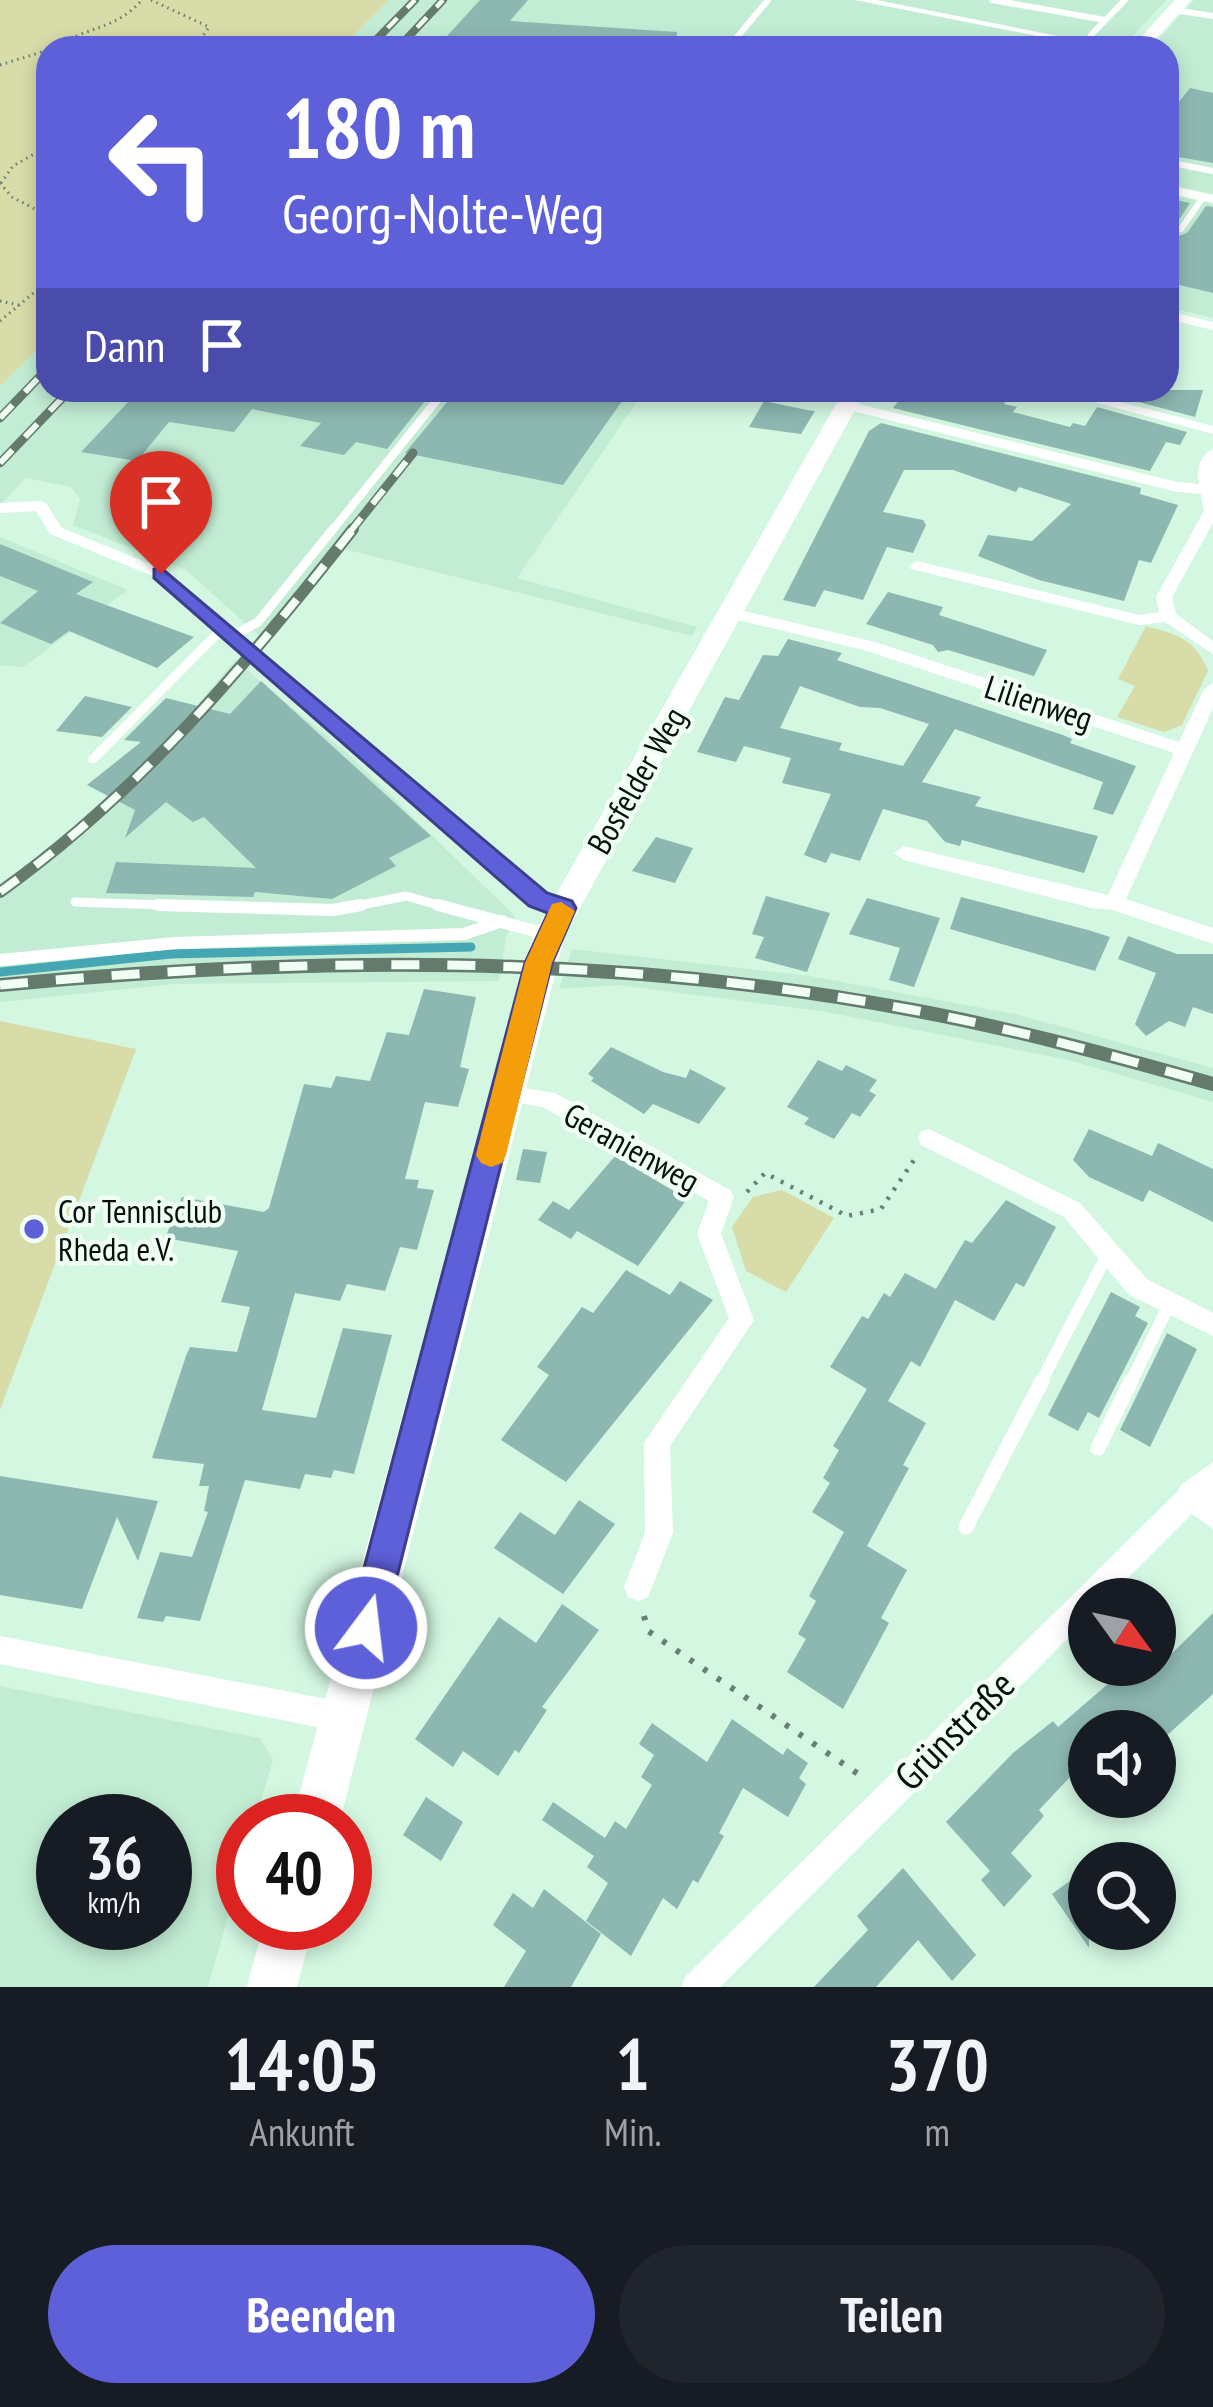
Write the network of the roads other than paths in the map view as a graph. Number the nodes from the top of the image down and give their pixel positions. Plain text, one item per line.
1 (768, 0) edge
2 (860, 0) edge
3 (992, 0) edge
4 (1125, 0) edge
5 (1178, 5) edge
6 (1213, 16) edge
7 (1106, 20) junction
8 (1091, 34) dead end
9 (738, 36) edge
10 (1050, 36) edge
11 (1150, 36) edge
12 (1179, 164) edge
13 (1213, 171) edge
14 (1208, 198) edge
15 (1181, 229) dead end
16 (1179, 317) edge
17 (1213, 326) edge
18 (436, 402) edge
19 (847, 402) edge
20 (868, 402) edge
21 (1104, 402) edge
22 (1213, 430) edge
23 (1213, 453) edge
24 (1211, 490) edge
25 (0, 508) edge
26 (917, 566) dead end
27 (731, 613) junction
28 (1168, 616) junction
29 (229, 631) junction
30 (1213, 649) edge
31 (1213, 689) edge
32 (1185, 750) junction
33 (93, 759) dead end
34 (904, 853) dead end
35 (75, 902) dead end
36 (1114, 903) junction
37 (502, 921) junction
38 (556, 921) junction
39 (1213, 936) edge
40 (0, 960) edge
41 (507, 1094) junction
42 (929, 1138) road end
43 (1109, 1252) junction
44 (1170, 1303) junction
45 (1213, 1325) edge
46 (1098, 1448) dead end
47 (1202, 1485) edge
48 (1213, 1516) edge
49 (966, 1527) dead end
50 (638, 1587) road end
51 (0, 1650) edge
52 (343, 1717) junction
53 (323, 1794) edge
54 (282, 1950) edge
55 (272, 1987) edge
56 (697, 1987) edge

1 - 9 lane
2 - 10 street
3 - 7 lane
4 - 7 lane
5 - 6 lane
5 - 11 street
7 - 8 lane
12 - 13 lane
14 - 15 lane
16 - 17 street
18 - 29 lane
19 - 27 street, Bosfelder Weg
20 - 24 street
21 - 22 street
23 - 24 street
24 - 28 street
25 - 29 street
26 - 28 street
27 - 32 street, Lilienweg
27 - 38 street, Bosfelder Weg
28 - 30 street
29 - 33 lane
29 - 38 street
31 - 32 street
32 - 36 street
34 - 36 street
35 - 37 lane
36 - 39 street
37 - 38 lane
37 - 40 lane
38 - 41 street, Bosfelder Weg
41 - 50 street, Geranienweg
41 - 52 street, Bosfelder Weg
42 - 43 street
43 - 44 street
43 - 49 lane
44 - 45 street
44 - 46 lane
47 - 48 street
47 - 56 street, Grünstraße
51 - 52 street
52 - 53 street, Bosfelder Weg
54 - 55 street

